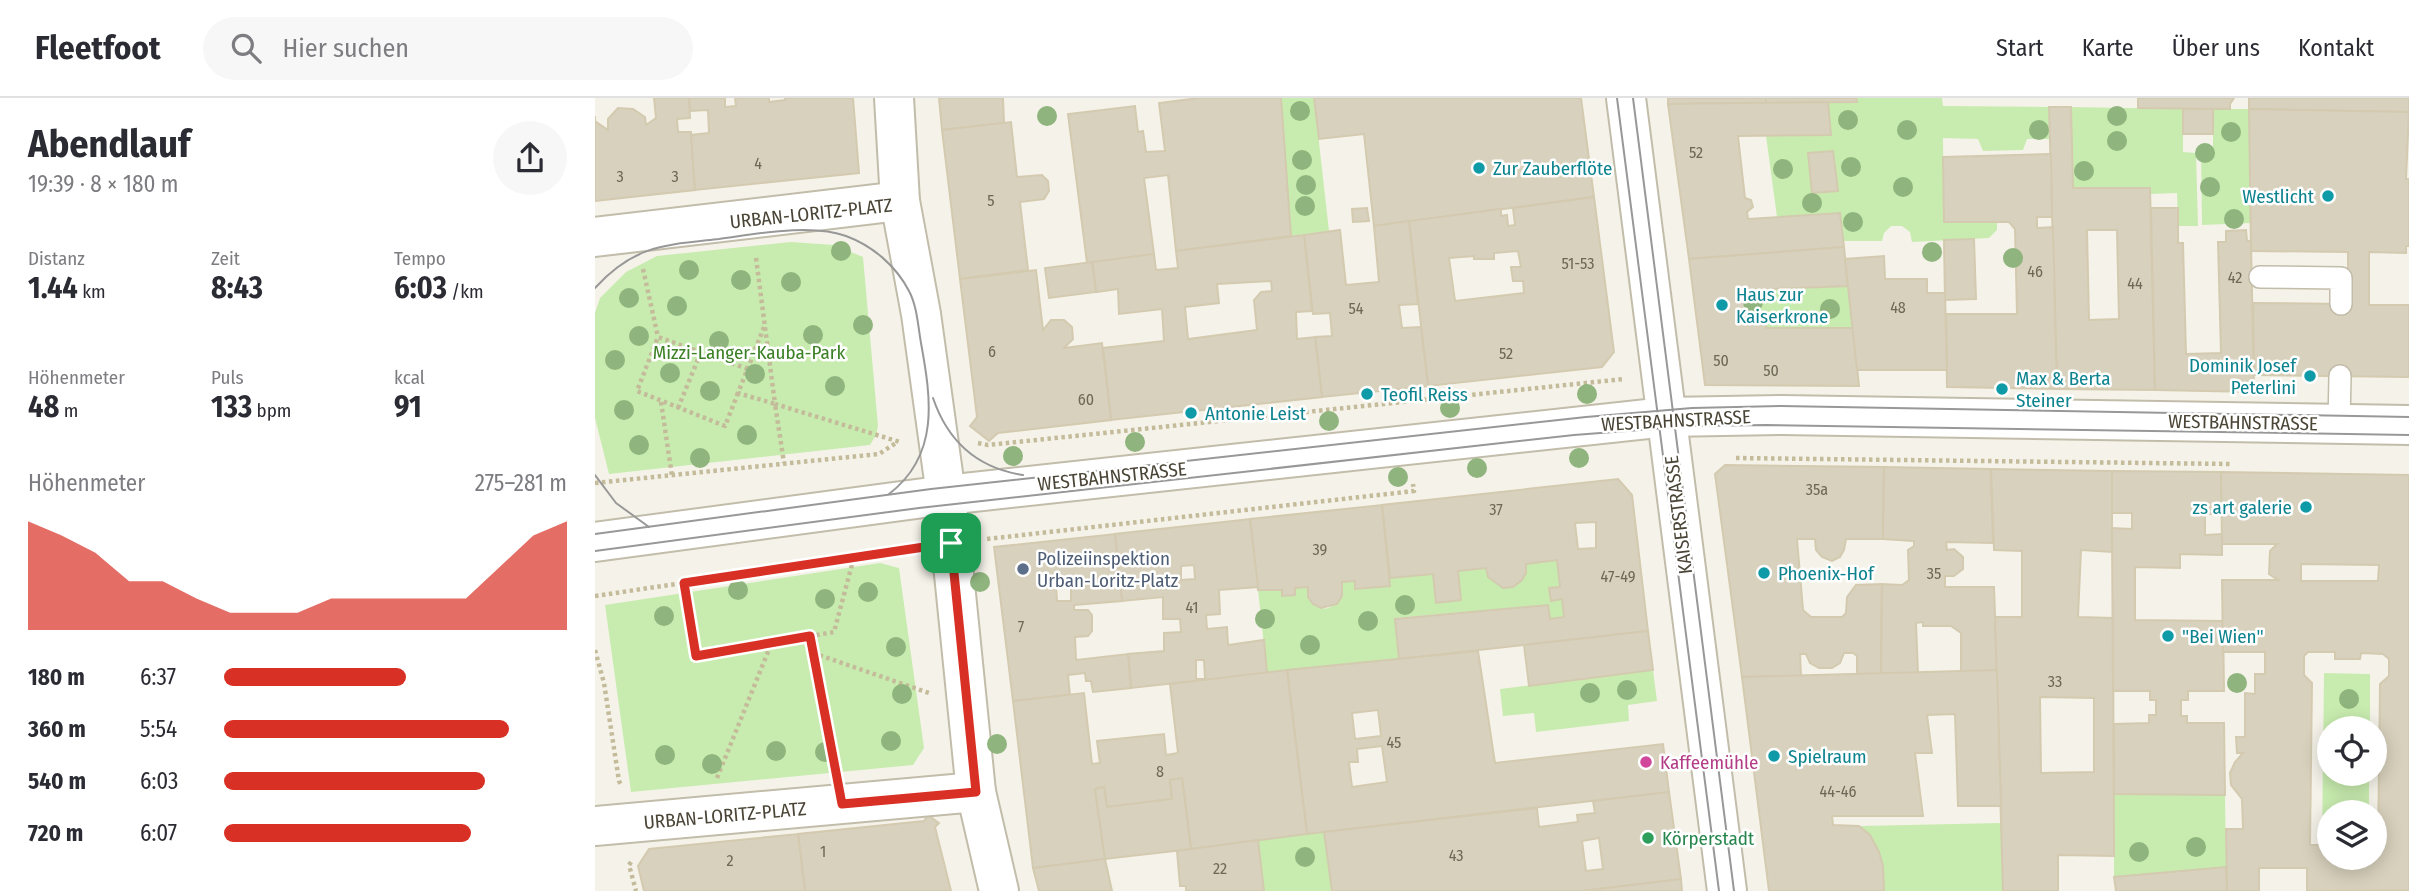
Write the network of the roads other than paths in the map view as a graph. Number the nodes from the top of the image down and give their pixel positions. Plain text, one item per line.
1 (894, 98) edge
2 (1626, 98) edge
3 (900, 201) junction
4 (595, 237) edge
5 (2260, 277) dead end
6 (2341, 304) dead end
7 (2340, 376) dead end
8 (1666, 417) junction
9 (2339, 424) junction
10 (2409, 425) edge
11 (946, 495) junction
12 (595, 542) edge
13 (976, 792) junction
14 (595, 826) edge
15 (999, 891) edge
16 (1727, 891) edge

1 - 3 street
2 - 8 street, KAISERSTRASSE
3 - 4 street, URBAN-LORITZ-PLATZ
3 - 11 street, URBAN-LORITZ-PLATZ
5 - 6 lane
7 - 9 lane
8 - 9 street, WESTBAHNSTRASSE
8 - 11 street, WESTBAHNSTRASSE
8 - 16 street, KAISERSTRASSE
9 - 10 street, WESTBAHNSTRASSE
11 - 12 street
11 - 13 street, URBAN-LORITZ-PLATZ
13 - 14 street, URBAN-LORITZ-PLATZ
13 - 15 street

